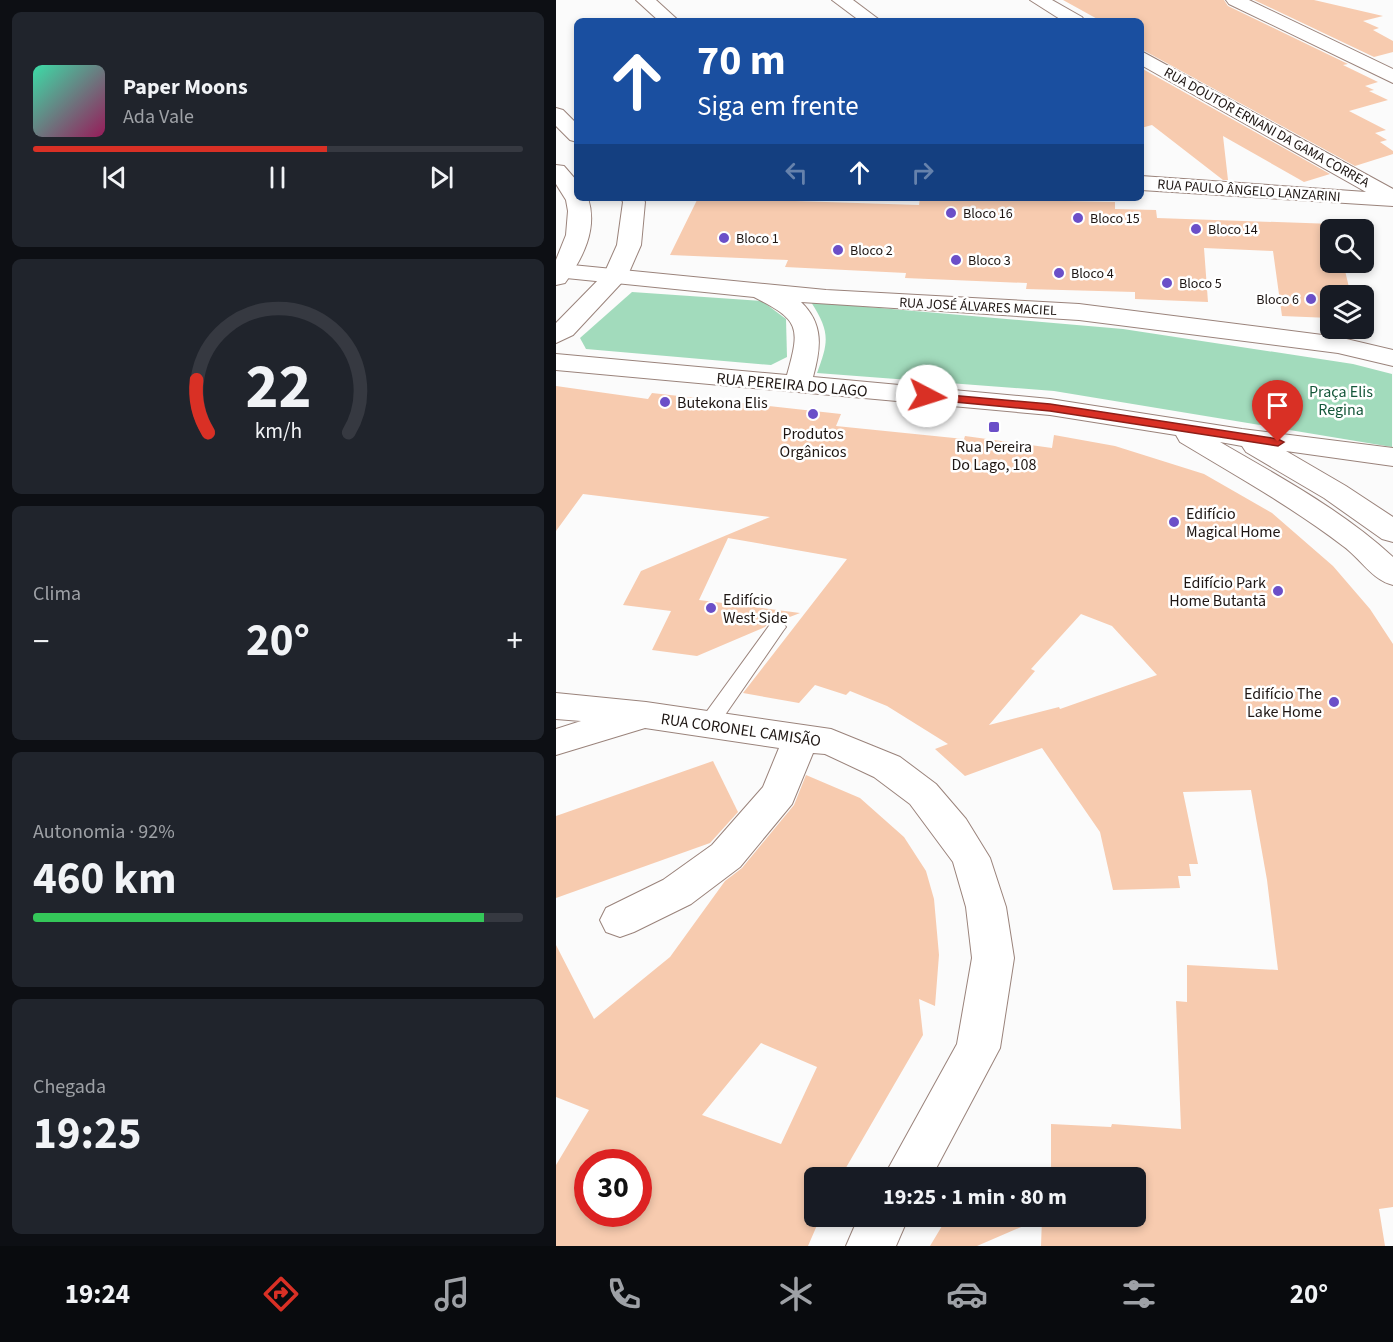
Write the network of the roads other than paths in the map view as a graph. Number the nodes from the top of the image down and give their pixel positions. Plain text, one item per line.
1 (645, 0) edge
2 (841, 0) edge
3 (1039, 0) edge
4 (1235, 0) edge
5 (666, 18) edge
6 (868, 18) edge
7 (1071, 18) edge
8 (1144, 59) edge
9 (1393, 78) edge
10 (556, 114) edge
11 (574, 133) edge
12 (556, 171) edge
13 (1144, 183) edge
14 (574, 194) edge
15 (1393, 199) edge
16 (577, 201) edge
17 (634, 201) edge
18 (559, 274) edge
19 (615, 277) junction
20 (759, 290) junction
21 (556, 335) edge
22 (1393, 358) edge
23 (556, 362) edge
24 (798, 384) junction
25 (1176, 427) junction
26 (1242, 437) junction
27 (1393, 457) edge
28 (1393, 532) edge
29 (1393, 575) edge
30 (777, 627) dead end
31 (556, 705) edge
32 (646, 715) junction
33 (709, 723) junction
34 (801, 736) junction
35 (556, 742) edge
36 (620, 920) dead end
37 (912, 1167) edge
38 (880, 1227) edge
39 (870, 1246) edge

1 - 5 street
2 - 6 street
3 - 7 street
4 - 9 street
8 - 15 street, RUA DOUTOR ERNANI DA GAMA CORREA
10 - 11 street
12 - 14 street
13 - 15 street, RUA PAULO ÂNGELO LANZARINI
16 - 18 street
17 - 19 street
18 - 19 street, RUA JOSÉ ÁLVARES MACIEL
19 - 20 street, RUA JOSÉ ÁLVARES MACIEL
19 - 21 street
20 - 22 street, RUA JOSÉ ÁLVARES MACIEL
20 - 24 street
23 - 24 street, RUA PEREIRA DO LAGO
24 - 25 street, RUA PEREIRA DO LAGO
25 - 26 street, RUA PEREIRA DO LAGO
25 - 29 street
26 - 27 street, RUA PEREIRA DO LAGO
26 - 28 street
30 - 33 lane
31 - 32 street, RUA CORONEL CAMISÃO
32 - 33 street, RUA CORONEL CAMISÃO
32 - 35 street
33 - 34 street, RUA CORONEL CAMISÃO
34 - 36 street
34 - 37 street, RUA CORONEL CAMISÃO
38 - 39 street

